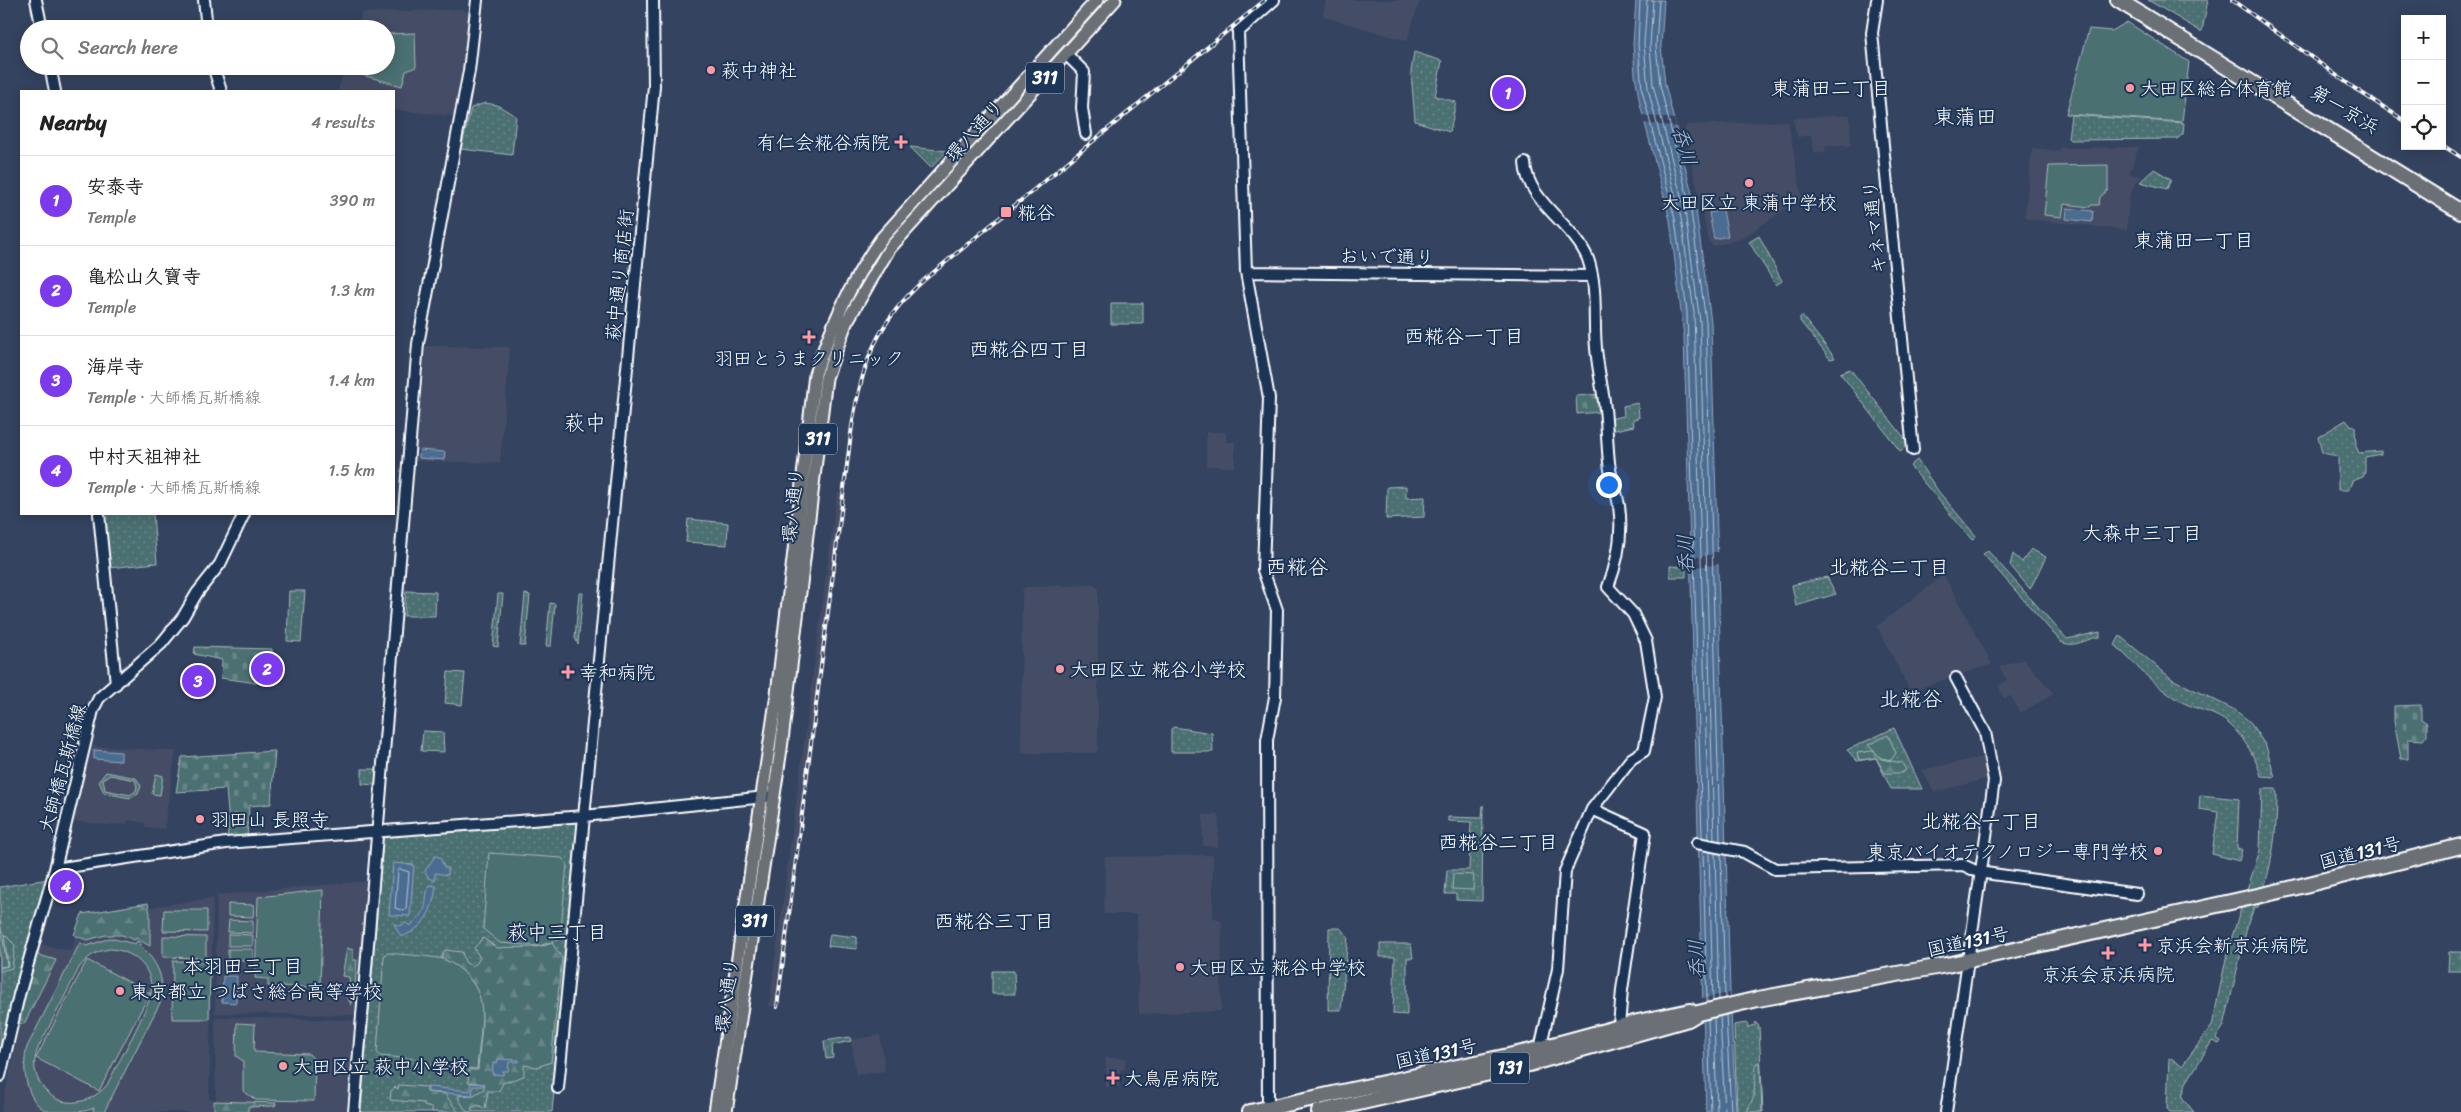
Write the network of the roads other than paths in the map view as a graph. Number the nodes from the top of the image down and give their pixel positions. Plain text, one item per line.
1 (36, 0) edge
2 (204, 0) edge
3 (477, 0) edge
4 (653, 0) edge
5 (1097, 0) edge
6 (1115, 0) edge
7 (1274, 0) edge
8 (1877, 0) edge
9 (2118, 0) edge
10 (2132, 0) edge
11 (40, 20) edge
12 (206, 20) edge
13 (1066, 54) junction
14 (52, 75) edge
15 (216, 75) edge
16 (55, 90) edge
17 (221, 90) edge
18 (1086, 134) dead end
19 (1525, 163) dead end
20 (2461, 203) edge
21 (2461, 212) edge
22 (1246, 272) junction
23 (1592, 276) junction
24 (1913, 450) dead end
25 (99, 515) edge
26 (244, 515) edge
27 (1956, 678) dead end
28 (116, 684) junction
29 (768, 796) junction
30 (1592, 809) junction
31 (584, 816) junction
32 (378, 831) junction
33 (1697, 843) dead end
34 (2461, 846) edge
35 (54, 868) junction
36 (1981, 872) junction
37 (2137, 894) dead end
38 (1968, 960) junction
39 (1700, 1012) junction
40 (1619, 1027) junction
41 (1540, 1049) junction
42 (0, 1076) edge
43 (558, 1088) dead end
44 (1268, 1110) edge
45 (354, 1112) edge
46 (715, 1112) edge
47 (726, 1112) edge
48 (1250, 1112) edge
49 (1318, 1112) edge
50 (1946, 1112) edge

1 - 11 street
2 - 12 street
3 - 32 street
4 - 31 street, 萩中通り商店街
5 - 29 main road, 環八通り / 311
6 - 13 main road, 環八通り / 311
7 - 22 street
8 - 24 street, キネマ通り
9 - 21 highway, 第一京浜
10 - 20 highway, 第一京浜
13 - 18 street
13 - 29 main road, 環八通り / 311
14 - 16 street
15 - 17 street
19 - 23 street
22 - 23 street, おいで通り
22 - 44 street
23 - 30 street
25 - 28 street
26 - 28 street, 大師橋瓦斯橋線
27 - 36 street
28 - 35 street, 大師橋瓦斯橋線
29 - 31 street
29 - 46 main road, 環八通り / 311
29 - 47 main road, 環八通り / 311
30 - 40 street
30 - 41 street
31 - 32 street
31 - 43 street, 萩中通り商店街
32 - 35 street
32 - 45 street
33 - 36 street
34 - 38 highway, 国道131号 / 131
35 - 42 street, 大師橋瓦斯橋線
36 - 37 street
36 - 38 street
38 - 39 highway, 国道131号 / 131
38 - 50 street
39 - 40 highway, 国道131号 / 131
39 - 49 highway, 国道131号 / 131
40 - 41 highway, 国道131号 / 131
41 - 44 highway, 国道131号 / 131
44 - 48 highway, 131

